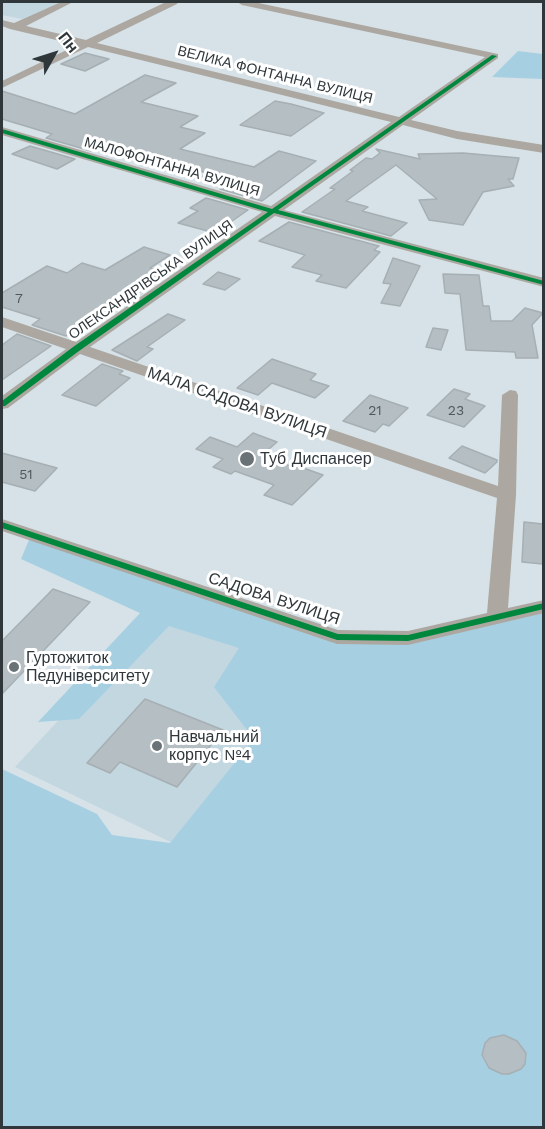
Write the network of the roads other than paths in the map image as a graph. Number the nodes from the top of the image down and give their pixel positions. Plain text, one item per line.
1 (68, 2) edge
2 (173, 2) edge
3 (242, 2) edge
4 (2, 23) edge
5 (14, 27) junction
6 (86, 45) junction
7 (2, 85) edge
8 (400, 121) junction
9 (2, 131) edge
10 (543, 149) edge
11 (273, 211) junction
12 (543, 283) edge
13 (2, 322) edge
14 (76, 349) junction
15 (510, 395) dead end
16 (2, 404) edge
17 (507, 495) junction
18 (2, 525) edge
19 (543, 606) edge
20 (497, 617) junction

1 - 5 street
2 - 6 street
3 - 8 street, ОЛЕКСАНДРІВСЬКА ВУЛИЦЯ
4 - 5 street, ВЕЛИКА ФОНТАННА ВУЛИЦЯ
5 - 6 street, ВЕЛИКА ФОНТАННА ВУЛИЦЯ
6 - 7 street
6 - 8 street, ВЕЛИКА ФОНТАННА ВУЛИЦЯ
8 - 10 street, ВЕЛИКА ФОНТАННА ВУЛИЦЯ
8 - 11 street, ОЛЕКСАНДРІВСЬКА ВУЛИЦЯ
9 - 11 street, МАЛОФОНТАННА ВУЛИЦЯ
11 - 12 street, МАЛОФОНТАННА ВУЛИЦЯ
11 - 14 street, ОЛЕКСАНДРІВСЬКА ВУЛИЦЯ
13 - 14 street, МАЛА САДОВА ВУЛИЦЯ
14 - 16 street, ОЛЕКСАНДРІВСЬКА ВУЛИЦЯ
14 - 17 street, МАЛА САДОВА ВУЛИЦЯ
15 - 17 street
17 - 20 street
18 - 20 street, САДОВА ВУЛИЦЯ
19 - 20 street, САДОВА ВУЛИЦЯ

